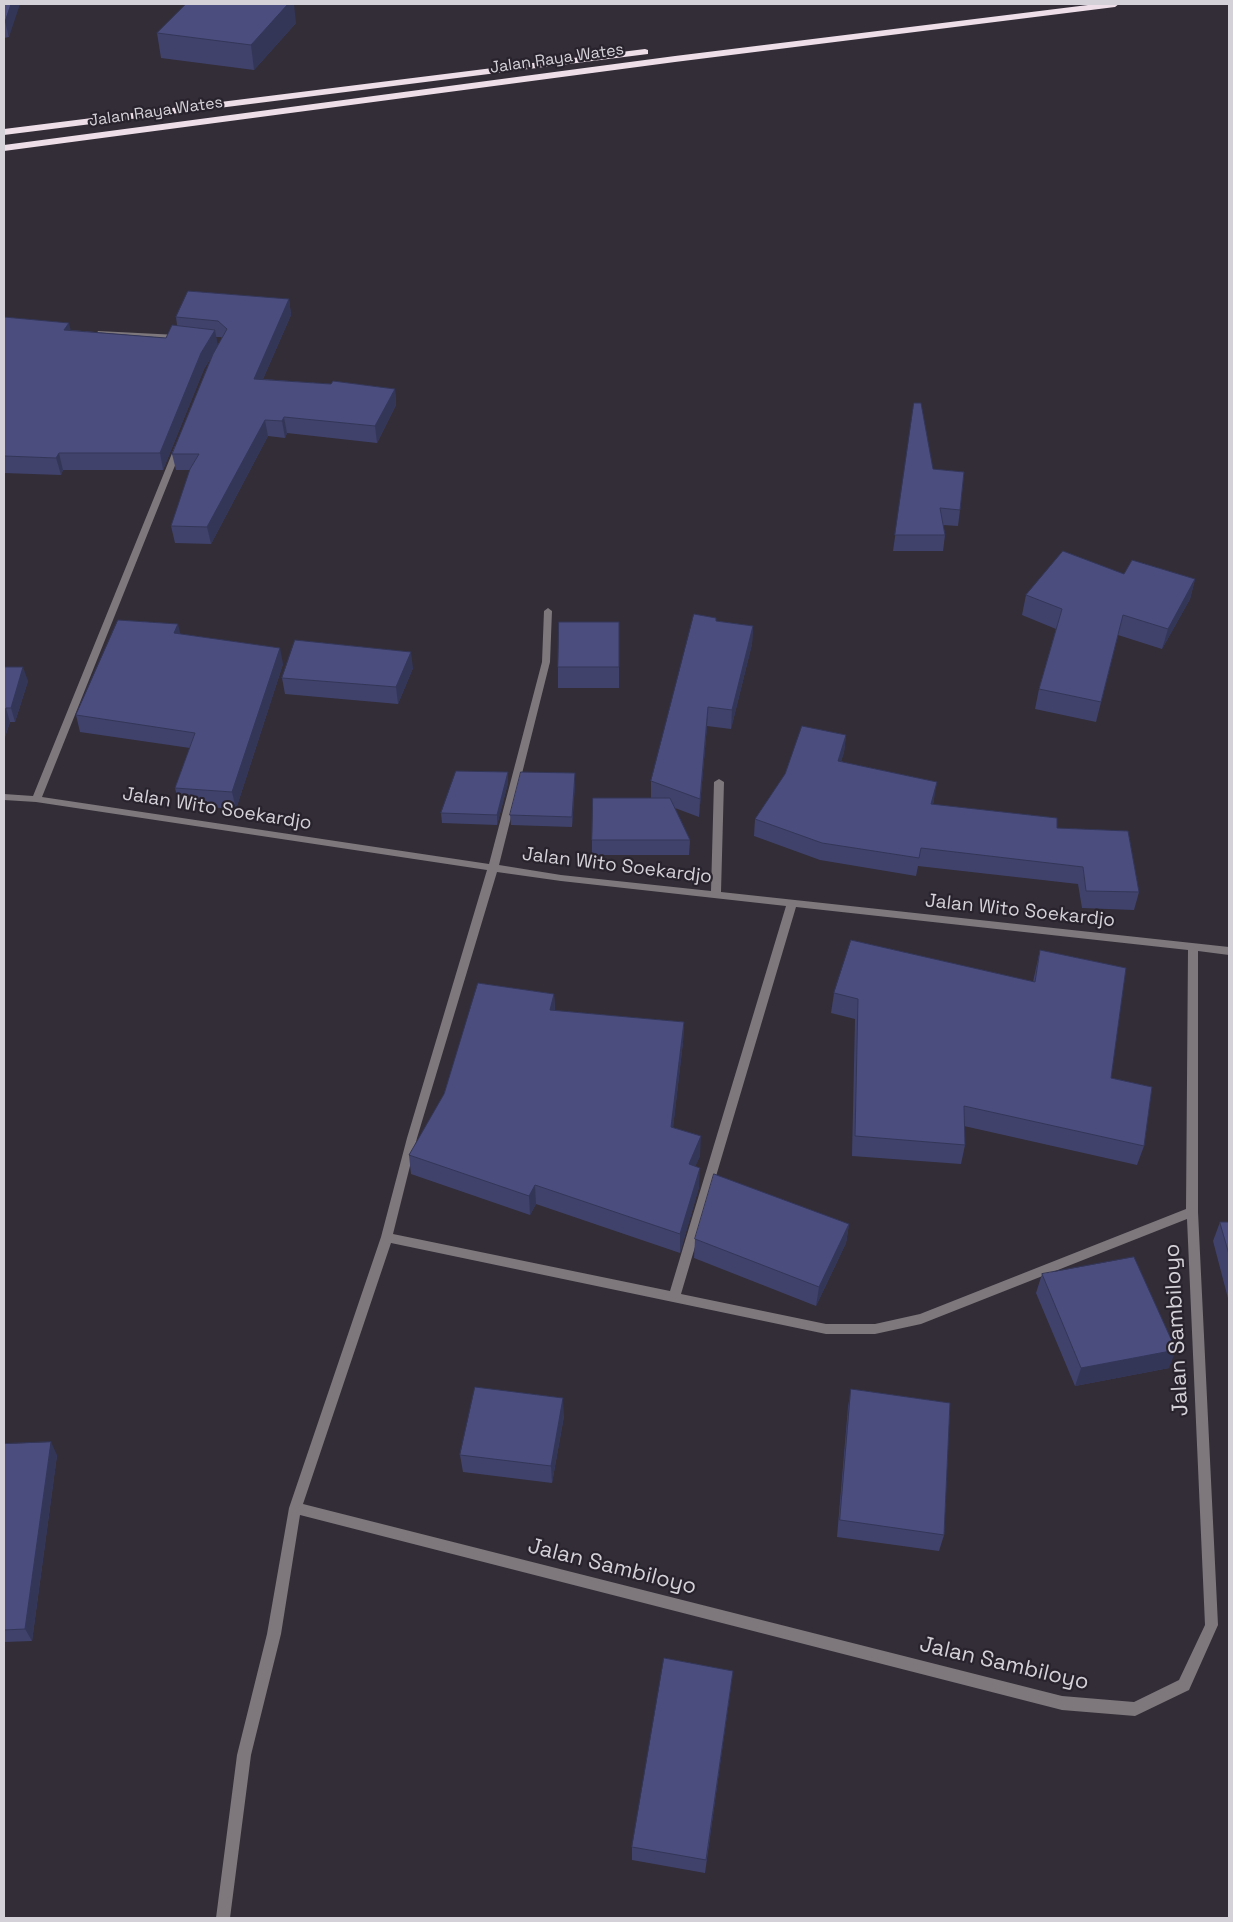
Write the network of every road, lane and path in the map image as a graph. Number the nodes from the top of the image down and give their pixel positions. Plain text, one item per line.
1 (1115, 4) edge
2 (658, 51) dead end
3 (4, 132) edge
4 (4, 148) edge
5 (89, 333) edge
6 (189, 338) edge
7 (180, 443) edge
8 (548, 611) dead end
9 (719, 782) dead end
10 (4, 797) edge
11 (36, 799) junction
12 (494, 868) junction
13 (716, 895) junction
14 (792, 904) junction
15 (1194, 948) junction
16 (1229, 951) edge
17 (1192, 1212) junction
18 (387, 1237) junction
19 (674, 1297) junction
20 (295, 1508) junction
21 (223, 1918) edge

1 - 4 highway, Jalan Raya Wates
2 - 3 highway, Jalan Raya Wates
5 - 6 street
7 - 11 street
8 - 12 street
9 - 13 street
10 - 11 street, Jalan Wito Soekardjo
11 - 12 street, Jalan Wito Soekardjo
12 - 13 street, Jalan Wito Soekardjo
12 - 18 street
13 - 14 street, Jalan Wito Soekardjo
14 - 15 street, Jalan Wito Soekardjo
14 - 19 street
15 - 16 street, Jalan Wito Soekardjo
15 - 17 street, Jalan Sambiloyo
17 - 19 street
17 - 20 street, Jalan Sambiloyo
18 - 19 street
18 - 20 street
20 - 21 street

